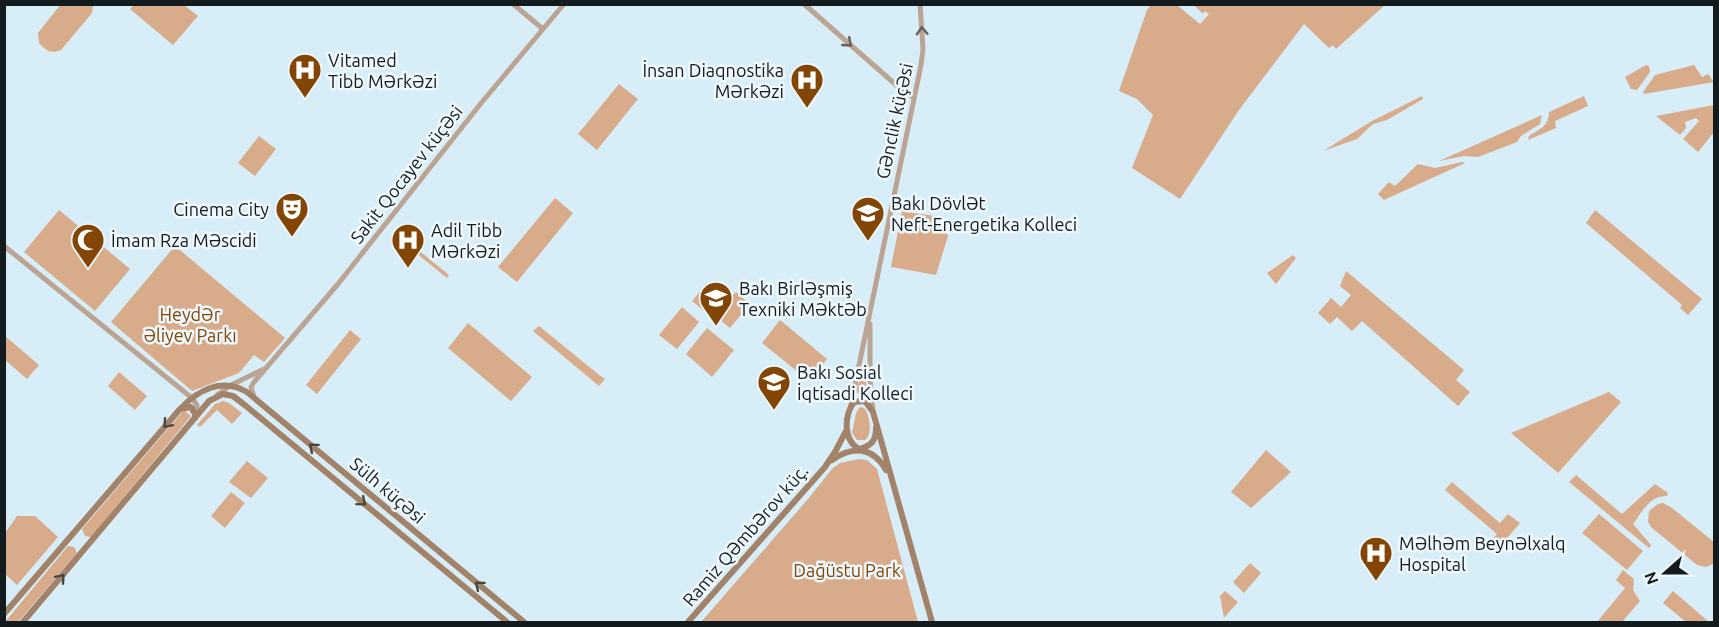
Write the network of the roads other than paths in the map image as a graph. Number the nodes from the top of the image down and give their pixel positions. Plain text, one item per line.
1 (513, 4) edge
2 (564, 4) edge
3 (804, 4) edge
4 (920, 4) edge
5 (543, 29) junction
6 (914, 98) junction
7 (4, 246) edge
8 (870, 314) junction
9 (270, 365) junction
10 (231, 385) junction
11 (214, 397) junction
12 (192, 398) junction
13 (256, 400) junction
14 (180, 409) junction
15 (849, 410) junction
16 (252, 411) junction
17 (873, 412) junction
18 (195, 419) junction
19 (847, 427) junction
20 (876, 428) junction
21 (859, 449) junction
22 (825, 467) junction
23 (894, 487) junction
24 (425, 541) junction
25 (419, 549) junction
26 (4, 614) edge
27 (23, 622) edge
28 (507, 622) edge
29 (524, 622) edge
30 (688, 622) edge
31 (932, 622) edge

1 - 5 street
2 - 5 street, Sakit Qocayev küçəsi
3 -> 6 street
6 -> 4 street, Gənclik küçəsi
5 - 9 street, Sakit Qocayev küçəsi
6 - 8 street, Gənclik küçəsi
7 - 12 street
8 - 15 street
8 - 17 street
9 - 10 street
9 - 13 street, Sakit Qocayev küçəsi
10 - 11 street
10 - 12 main road
10 - 13 main road, Sülh küçəsi
11 - 16 main road, Sülh küçəsi
11 - 18 main road
12 - 14 main road
12 - 18 street
13 - 16 main road
24 -> 13 main road, Sülh küçəsi
14 - 18 main road
14 -> 26 main road
15 - 17 main road
15 - 19 main road
16 -> 25 main road, Sülh küçəsi
17 - 20 main road
27 -> 18 main road
19 - 21 main road
19 - 22 main road
20 - 21 main road
20 - 23 main road
21 - 22 main road
21 - 23 main road
22 - 30 main road, Ramiz Qəmbərov küç.
23 - 31 main road
24 - 25 main road
29 -> 24 main road, Sülh küçəsi
25 - 28 main road, Sülh küçəsi

